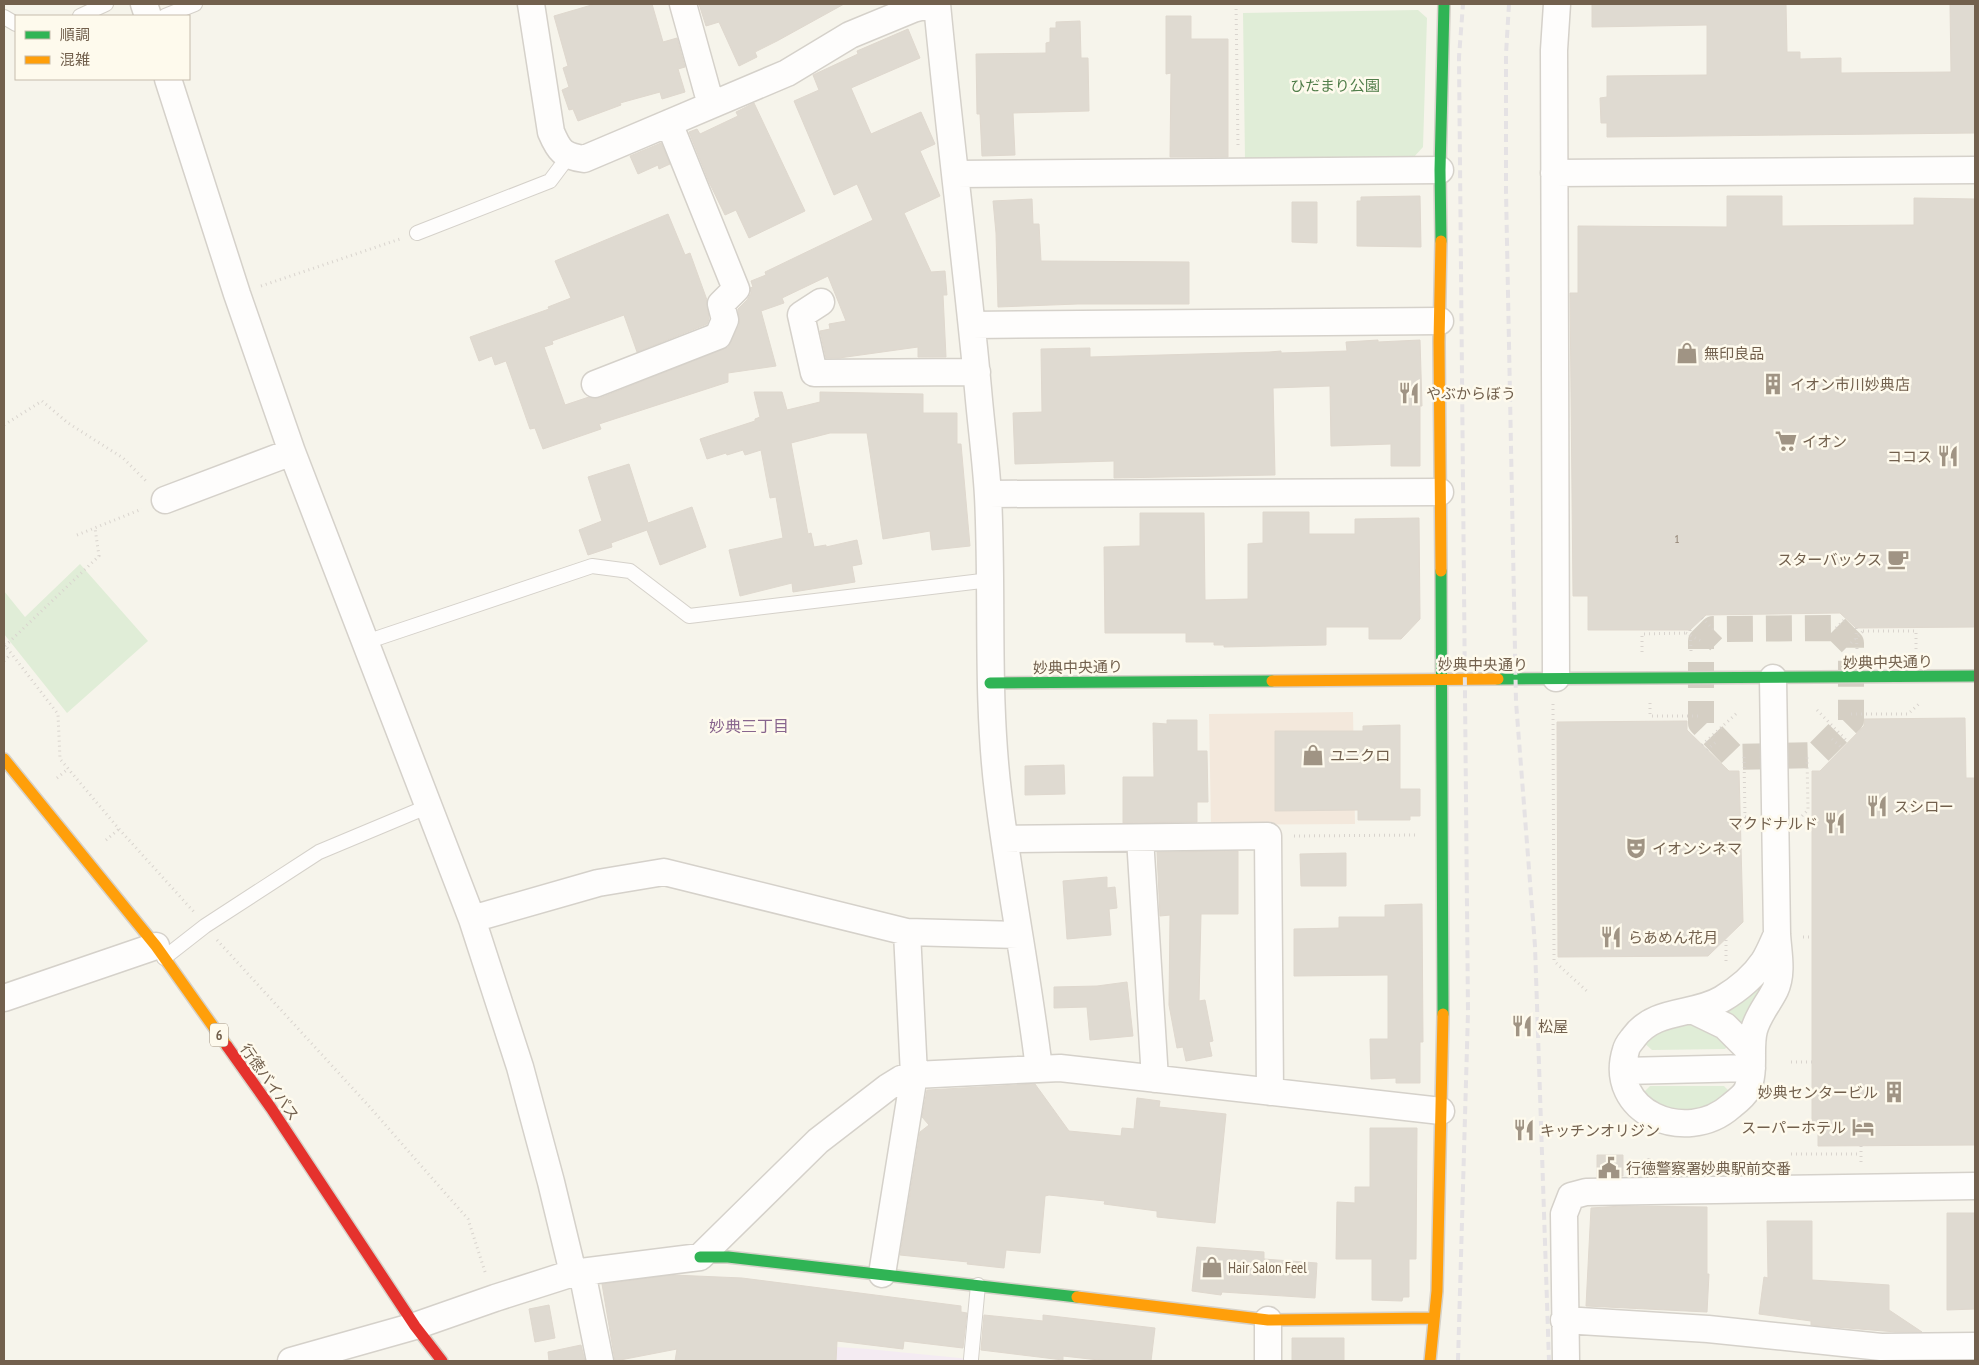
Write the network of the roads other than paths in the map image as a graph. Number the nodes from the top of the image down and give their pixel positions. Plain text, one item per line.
1 (106, 4) edge
2 (195, 4) edge
3 (531, 4) edge
4 (683, 4) edge
5 (932, 4) edge
6 (937, 4) edge
7 (1444, 4) edge
8 (1557, 4) edge
9 (82, 15) edge
10 (168, 15) edge
11 (4, 17) edge
12 (15, 23) edge
13 (168, 80) edge
14 (711, 106) junction
15 (669, 123) junction
16 (568, 157) junction
17 (1440, 170) junction
18 (1975, 170) edge
19 (1554, 173) junction
20 (956, 174) junction
21 (417, 233) road end
22 (821, 302) dead end
23 (1440, 321) junction
24 (972, 325) junction
25 (976, 372) junction
26 (595, 384) dead end
27 (292, 452) junction
28 (1440, 492) junction
29 (988, 494) junction
30 (165, 500) road end
31 (990, 580) junction
32 (366, 642) junction
33 (1975, 676) edge
34 (1443, 678) junction
35 (1773, 678) junction
36 (990, 683) junction
37 (1554, 691) junction
38 (4, 759) edge
39 (429, 806) junction
40 (1140, 838) junction
41 (1004, 839) junction
42 (472, 919) junction
43 (907, 932) junction
44 (1018, 934) junction
45 (1777, 934) junction
46 (160, 952) junction
47 (4, 998) edge
48 (1694, 1011) junction
49 (1752, 1061) junction
50 (1039, 1069) junction
51 (1623, 1070) junction
52 (914, 1075) junction
53 (1155, 1079) junction
54 (1270, 1092) junction
55 (1441, 1111) junction
56 (1975, 1186) edge
57 (700, 1257) junction
58 (578, 1273) junction
59 (882, 1274) junction
60 (978, 1285) junction
61 (1434, 1318) junction
62 (1268, 1320) junction
63 (1564, 1320) junction
64 (415, 1326) junction
65 (1975, 1346) edge
66 (971, 1359) dead end
67 (291, 1361) edge
68 (442, 1361) edge
69 (600, 1361) edge
70 (1268, 1361) edge
71 (1430, 1361) edge
72 (1566, 1361) edge

1 - 9 lane
2 - 10 lane
3 - 16 street
4 - 14 street
5 - 14 street
6 - 20 street
7 - 17 street
8 - 19 street
11 - 12 lane
13 - 27 street
14 - 15 street
15 - 16 street
15 - 26 street
16 - 21 lane
17 - 20 street
17 - 23 street
18 - 19 street
19 - 37 street
20 - 24 street
22 - 25 street
23 - 24 street
23 - 28 street
24 - 25 street
25 - 29 street
27 - 30 street
27 - 32 street
28 - 29 street
28 - 34 street
29 - 31 street
31 - 32 lane
31 - 36 street
32 - 39 street
33 - 35 street, 妙典中央通り
34 - 36 street, 妙典中央通り
34 - 37 street, 妙典中央通り
34 - 55 street
35 - 37 street, 妙典中央通り
35 - 45 street
36 - 41 street
38 - 46 street, 行徳バイパス / 6
39 - 42 street
39 - 46 lane
40 - 41 street
40 - 53 street
40 - 54 street
41 - 44 street
42 - 43 street
42 - 58 street
43 - 44 street
43 - 52 street
44 - 50 street
45 - 48 street
45 - 49 street
46 - 47 street
46 - 64 street, 行徳バイパス / 6
48 - 49 street
48 - 51 street
49 - 51 street
49 - 51 street
50 - 52 street
50 - 53 street
52 - 57 street
52 - 59 street
53 - 54 street
54 - 55 street
55 - 61 street
56 - 63 street
57 - 58 street
57 - 59 street
58 - 64 street
58 - 69 street
59 - 60 street
60 - 62 street
60 - 66 lane
61 - 62 street
61 - 71 street
62 - 70 street
63 - 65 street
63 - 72 street
64 - 67 street
64 - 68 street, 行徳バイパス / 6

